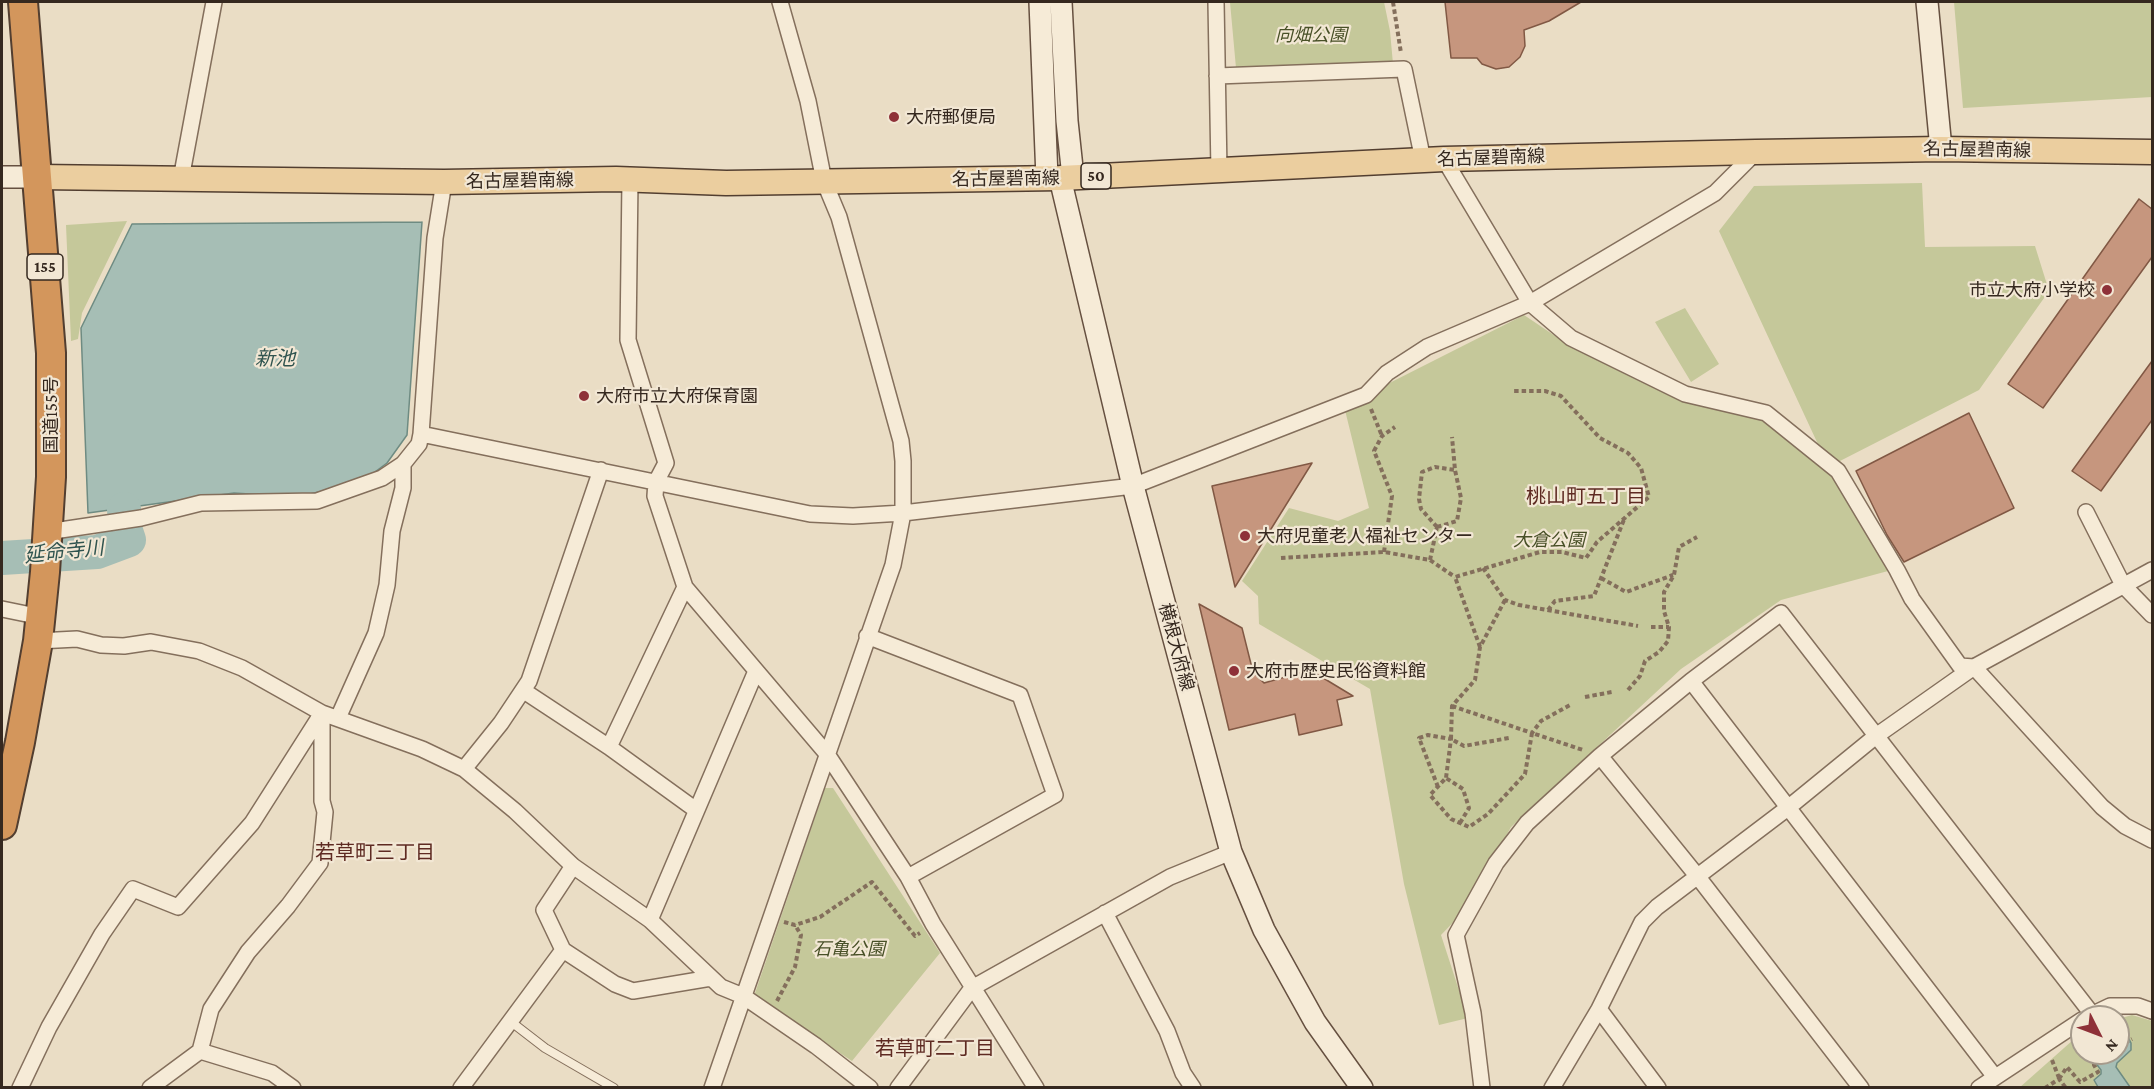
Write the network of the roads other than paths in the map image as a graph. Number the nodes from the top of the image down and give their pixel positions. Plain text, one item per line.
1 (23, 2) edge
2 (214, 2) edge
3 (780, 2) edge
4 (1040, 2) edge
5 (1061, 2) edge
6 (1216, 2) edge
7 (1927, 2) edge
8 (1217, 76) junction
9 (1941, 149) junction
10 (1756, 152) junction
11 (2152, 152) edge
12 (1433, 159) junction
13 (1219, 171) junction
14 (2, 177) edge
15 (39, 177) junction
16 (1060, 178) junction
17 (181, 179) junction
18 (630, 180) junction
19 (824, 181) junction
20 (444, 182) junction
21 (1530, 303) junction
22 (421, 434) junction
23 (403, 464) junction
24 (601, 470) junction
25 (656, 482) junction
26 (1133, 486) junction
27 (2086, 512) dead end
28 (903, 513) junction
29 (47, 532) junction
30 (2152, 570) edge
31 (2123, 585) junction
32 (685, 587) junction
33 (2, 609) edge
34 (2152, 615) edge
35 (39, 629) junction
36 (867, 636) junction
37 (1974, 667) junction
38 (756, 671) junction
39 (1691, 681) junction
40 (524, 690) junction
41 (322, 713) junction
42 (338, 718) junction
43 (1876, 736) junction
44 (609, 747) junction
45 (827, 754) junction
46 (1594, 754) junction
47 (464, 769) junction
48 (1789, 807) junction
49 (696, 810) junction
50 (2, 825) edge
51 (2152, 840) edge
52 (1231, 852) junction
53 (573, 866) junction
54 (908, 877) junction
55 (1698, 877) junction
56 (1106, 913) junction
57 (650, 920) junction
58 (563, 950) junction
59 (711, 978) junction
60 (972, 988) junction
61 (743, 996) junction
62 (2078, 1005) edge
63 (2130, 1006) edge
64 (1599, 1009) junction
65 (2152, 1011) edge
66 (510, 1021) junction
67 (2070, 1028) edge
68 (200, 1051) junction
69 (1995, 1077) junction
70 (20, 1088) edge
71 (150, 1088) edge
72 (293, 1088) edge
73 (460, 1088) edge
74 (614, 1088) edge
75 (712, 1088) edge
76 (870, 1088) edge
77 (898, 1088) edge
78 (1036, 1088) edge
79 (1193, 1088) edge
80 (1362, 1088) edge
81 (1482, 1088) edge
82 (1552, 1088) edge
83 (1658, 1088) edge
84 (1861, 1088) edge
85 (1979, 1088) edge

1 - 15 highway, 国道155号 / 155
2 - 17 street
3 - 19 street
4 - 16 main road
5 - 16 main road
6 - 8 street
7 - 9 main road
8 - 12 street
8 - 13 street
9 - 10 main road, 名古屋碧南線 / 50
9 - 11 main road, 名古屋碧南線 / 50
10 - 12 main road, 名古屋碧南線 / 50
10 - 21 street
12 - 13 main road, 名古屋碧南線 / 50
12 - 21 street
13 - 16 main road, 名古屋碧南線 / 50
14 - 15 main road
15 - 17 main road, 名古屋碧南線 / 50
15 - 29 highway, 国道155号 / 155
16 - 19 main road, 名古屋碧南線 / 50
16 - 26 main road, 横根大府線
17 - 20 main road, 名古屋碧南線 / 50
18 - 19 main road, 名古屋碧南線 / 50
18 - 20 main road, 名古屋碧南線 / 50
18 - 25 street
19 - 28 street
20 - 22 street
21 - 26 street
21 - 37 street
22 - 23 street
22 - 24 street
23 - 29 street
23 - 42 street
24 - 25 street
24 - 40 street
25 - 28 street
25 - 32 street
26 - 28 street
26 - 52 main road, 横根大府線
27 - 31 street
28 - 36 street
29 - 35 highway, 国道155号 / 155
30 - 31 street
31 - 34 street
31 - 37 street
32 - 38 street
32 - 44 street
33 - 35 street
35 - 41 street
35 - 50 highway, 国道155号 / 155
36 - 45 street
36 - 54 street
37 - 43 street
37 - 51 street
38 - 45 street
38 - 49 street
39 - 43 street
39 - 46 street
39 - 48 street
40 - 44 street
40 - 47 street
41 - 42 street
41 - 68 street
41 - 70 street
42 - 47 street
43 - 48 street
43 - 62 street
44 - 49 street
45 - 54 street
45 - 61 street
46 - 55 street
46 - 81 street
47 - 53 street
48 - 55 street
48 - 69 street
49 - 57 street
52 - 56 street
52 - 80 main road, 横根大府線
53 - 57 street
53 - 58 street
54 - 60 street
55 - 64 street
55 - 84 street
56 - 60 street
56 - 79 street
57 - 59 street
58 - 59 street
58 - 66 street
59 - 61 street
60 - 77 street
60 - 78 street
61 - 75 street
61 - 76 street
63 - 65 street
64 - 82 street
64 - 83 street
66 - 73 street
66 - 74 lane
67 - 69 street
68 - 71 street
68 - 72 street
69 - 85 street

